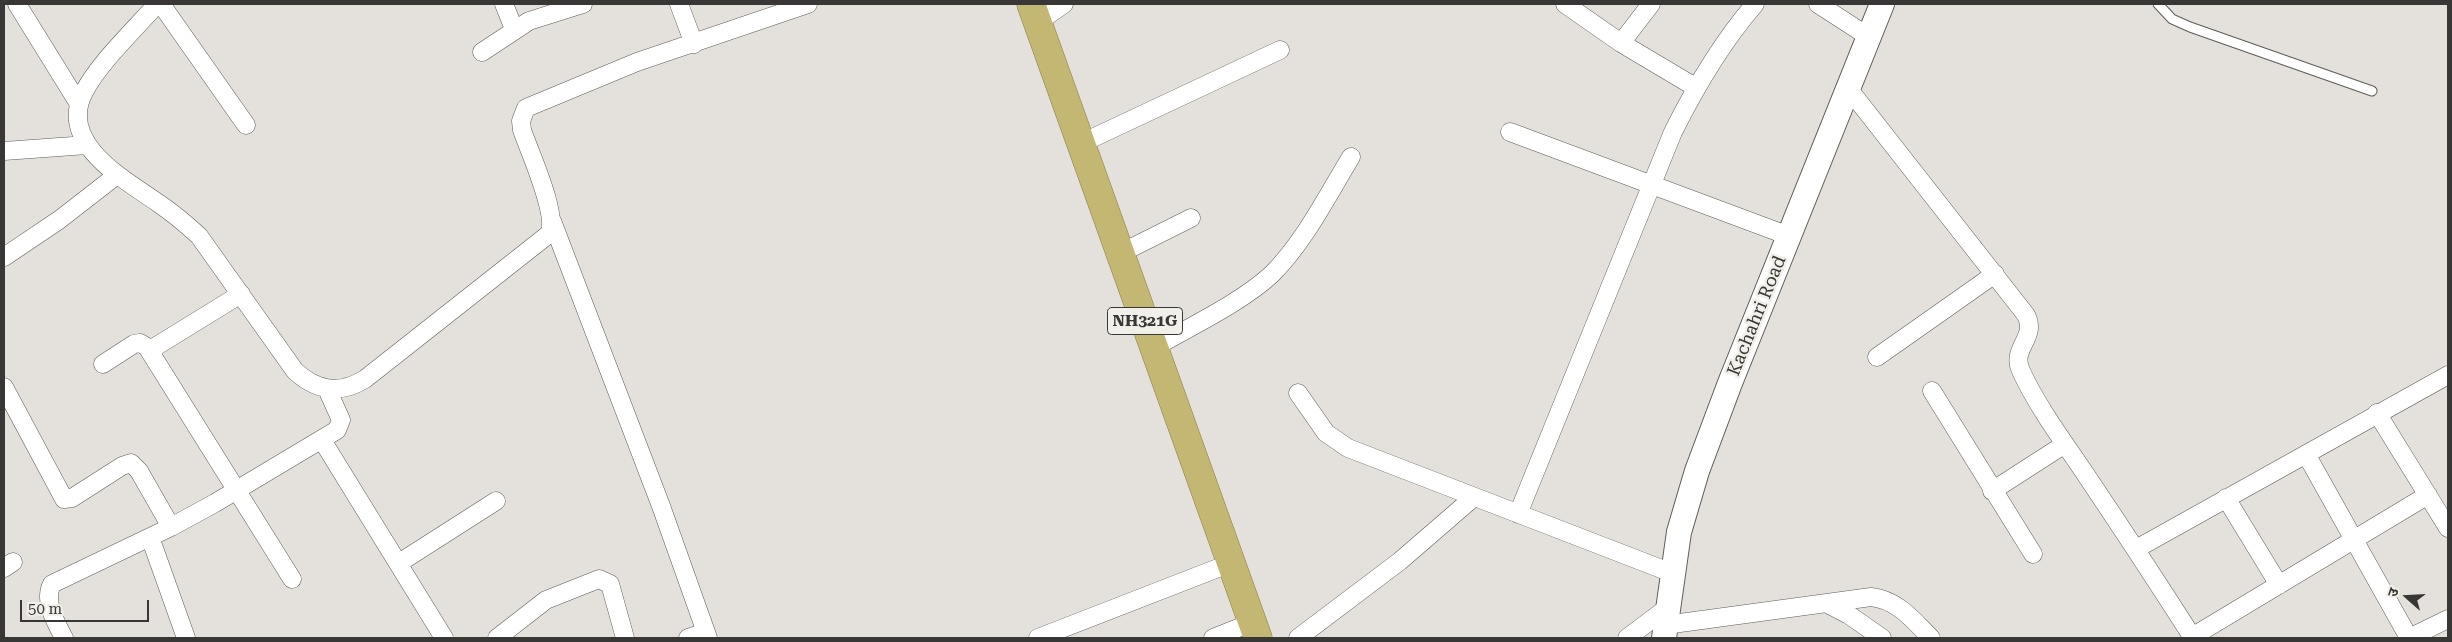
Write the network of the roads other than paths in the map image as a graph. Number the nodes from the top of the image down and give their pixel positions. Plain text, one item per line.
1 (17, 4) edge
2 (504, 4) edge
3 (583, 4) edge
4 (680, 4) edge
5 (808, 4) edge
6 (1064, 4) edge
7 (1565, 4) edge
8 (1650, 4) edge
9 (1755, 4) edge
10 (1818, 4) edge
11 (1882, 4) edge
12 (2158, 4) edge
13 (154, 5) edge
14 (1035, 13) edge
15 (514, 29) junction
16 (1869, 37) junction
17 (1621, 43) junction
18 (694, 44) junction
19 (1280, 50) dead end
20 (482, 52) dead end
21 (1695, 87) junction
22 (1848, 88) junction
23 (2372, 91) dead end
24 (79, 104) junction
25 (246, 125) dead end
26 (1510, 132) dead end
27 (1082, 143) junction
28 (87, 145) junction
29 (4, 151) edge
30 (1352, 157) dead end
31 (116, 175) junction
32 (1652, 186) junction
33 (1191, 218) dead end
34 (552, 221) junction
35 (1789, 236) junction
36 (1121, 252) junction
37 (4, 257) edge
38 (1996, 274) junction
39 (241, 294) junction
40 (1155, 347) junction
41 (150, 350) junction
42 (1877, 357) dead end
43 (103, 364) dead end
44 (2448, 375) edge
45 (4, 387) edge
46 (327, 389) junction
47 (1932, 391) dead end
48 (1298, 392) dead end
49 (2377, 414) junction
50 (322, 440) junction
51 (2065, 444) junction
52 (2306, 454) junction
53 (236, 490) junction
54 (1992, 491) junction
55 (2428, 495) junction
56 (1474, 497) junction
57 (2226, 498) junction
58 (496, 500) dead end
59 (1518, 514) junction
60 (171, 527) junction
61 (2448, 528) edge
62 (150, 537) junction
63 (2355, 540) junction
64 (2136, 549) junction
65 (2033, 554) dead end
66 (399, 563) junction
67 (1231, 563) junction
68 (1672, 573) junction
69 (292, 579) dead end
70 (2279, 585) junction
71 (1826, 603) junction
72 (2448, 619) edge
73 (1665, 624) edge
74 (1256, 630) edge
75 (707, 635) edge
76 (64, 638) edge
77 (186, 638) edge
78 (444, 638) edge
79 (497, 638) edge
80 (625, 638) edge
81 (688, 638) edge
82 (1038, 638) edge
83 (1213, 638) edge
84 (1298, 638) edge
85 (1628, 638) edge
86 (1882, 638) edge
87 (1931, 638) edge
88 (2192, 638) edge
89 (2409, 638) edge

1 - 24 street
2 - 15 street
3 - 15 street
4 - 18 street
5 - 18 street
6 - 14 street
7 - 17 street
8 - 17 street
9 - 21 street
10 - 16 street
11 - 16 main road, Kachahri Road
12 - 23 lane
13 - 24 street
13 - 25 street
14 - 27 highway, NH321G
15 - 20 street
16 - 22 main road, Kachahri Road
17 - 21 street
18 - 34 street
19 - 27 street
21 - 32 street
22 - 35 main road, Kachahri Road
22 - 38 street
24 - 28 street
26 - 32 street
27 - 36 highway, NH321G
28 - 29 street
28 - 31 street
30 - 40 street
31 - 37 street
31 - 39 street
32 - 35 street
32 - 59 street
33 - 36 street
34 - 46 street
34 - 75 street
35 - 68 main road, Kachahri Road
36 - 40 highway, NH321G
38 - 42 street
38 - 51 street
39 - 41 street
39 - 46 street
40 - 67 highway, NH321G
41 - 43 street
41 - 53 street
44 - 49 street
45 - 60 street
46 - 50 street
47 - 54 street
48 - 56 street
49 - 52 street
49 - 55 street
50 - 53 street
50 - 66 street
51 - 54 street
51 - 64 street
52 - 57 street
52 - 63 street
53 - 60 street
53 - 69 street
54 - 65 street
55 - 61 street
55 - 63 street
56 - 59 street
56 - 84 street
57 - 64 street
57 - 70 street
58 - 66 street
59 - 68 street
60 - 62 street
62 - 76 street
62 - 77 street
63 - 70 street
63 - 89 street
64 - 88 street
66 - 78 street
67 - 74 highway, NH321G
67 - 82 street
68 - 73 main road, Kachahri Road
70 - 88 street
71 - 73 street
71 - 86 street
71 - 87 street
72 - 89 street
73 - 85 street
74 - 83 street
75 - 81 street
79 - 80 street

